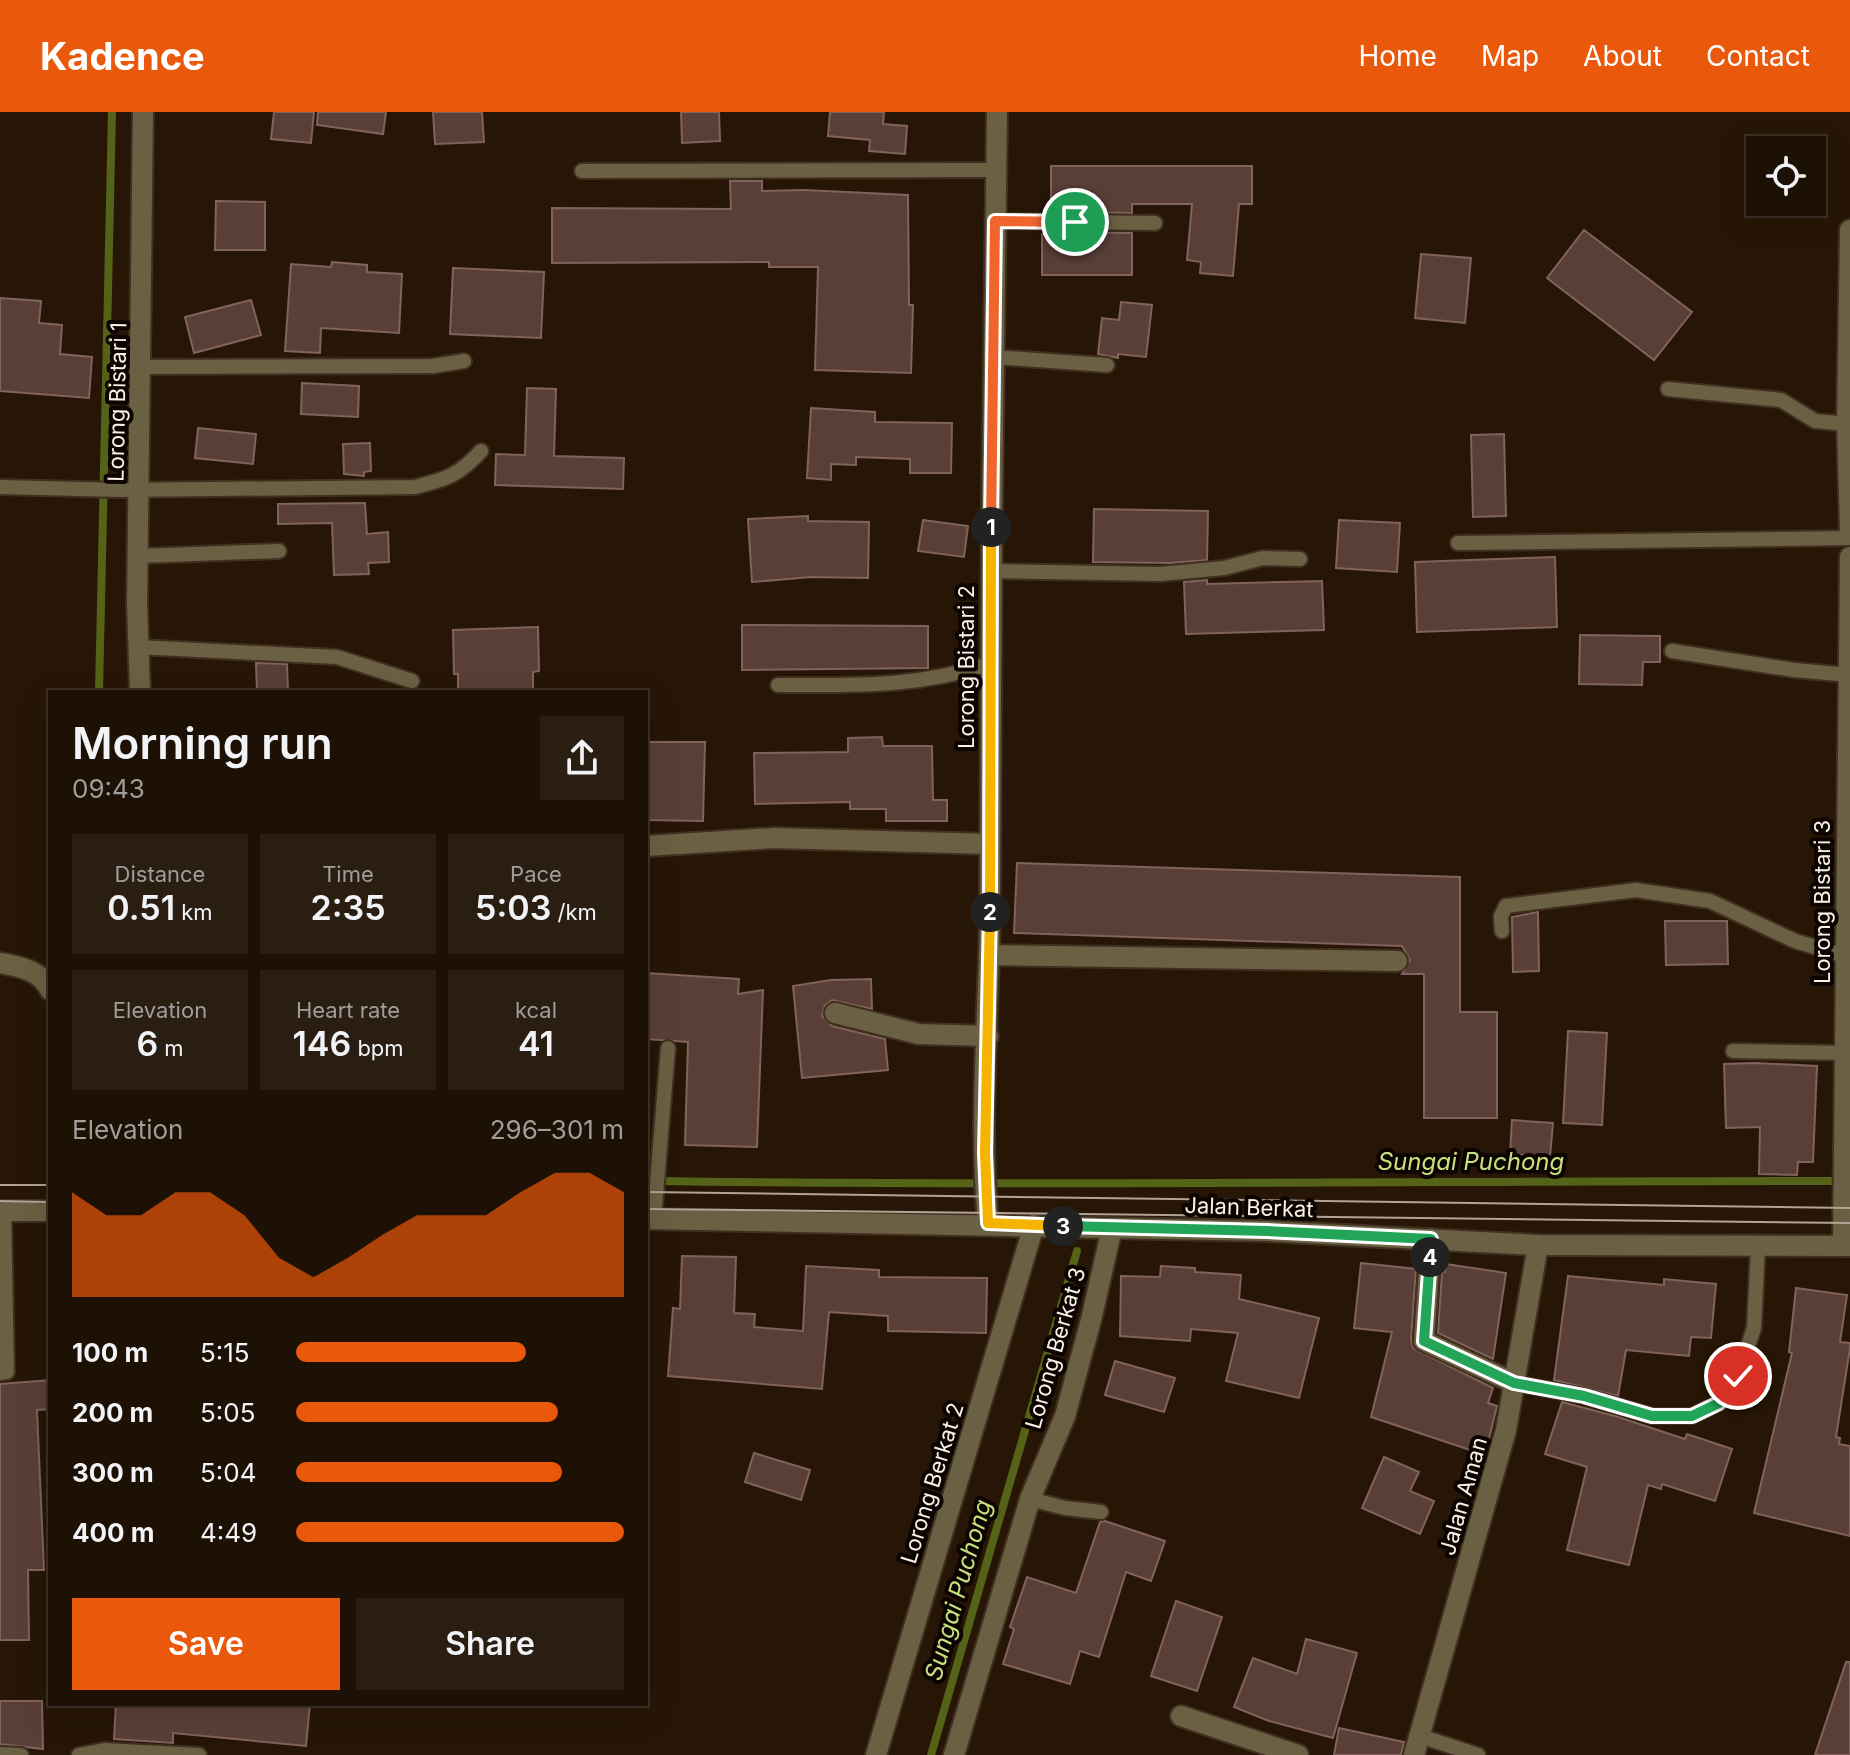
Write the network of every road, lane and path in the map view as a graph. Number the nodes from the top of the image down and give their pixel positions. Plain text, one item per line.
1 (143, 112) edge
2 (997, 112) edge
3 (996, 170) junction
4 (582, 171) dead end
5 (995, 221) junction
6 (1155, 223) dead end
7 (1850, 230) edge
8 (1849, 252) edge
9 (1849, 317) edge
10 (994, 357) junction
11 (464, 361) dead end
12 (1107, 365) dead end
13 (142, 367) junction
14 (1668, 389) dead end
15 (1847, 424) junction
16 (481, 451) dead end
17 (0, 487) edge
18 (130, 490) junction
19 (1850, 529) edge
20 (1850, 538) edge
21 (1458, 543) dead end
22 (279, 551) dead end
23 (138, 556) junction
24 (1850, 557) edge
25 (1300, 559) dead end
26 (991, 571) junction
27 (138, 647) junction
28 (1672, 651) dead end
29 (989, 664) junction
30 (1848, 675) edge
31 (412, 681) dead end
32 (778, 685) dead end
33 (140, 690) edge
34 (990, 844) junction
35 (648, 846) edge
36 (1502, 931) dead end
37 (990, 955) junction
38 (1845, 956) junction
39 (1397, 961) dead end
40 (0, 963) edge
41 (48, 987) edge
42 (835, 1013) dead end
43 (988, 1036) junction
44 (668, 1048) dead end
45 (1733, 1051) dead end
46 (1845, 1053) junction
47 (2, 1211) edge
48 (48, 1211) edge
49 (650, 1219) edge
50 (988, 1223) junction
51 (1034, 1225) junction
52 (1112, 1228) junction
53 (1431, 1239) junction
54 (1538, 1245) junction
55 (1758, 1246) junction
56 (1848, 1251) edge
57 (0, 1373) edge
58 (1514, 1383) junction
59 (1030, 1499) junction
60 (1101, 1512) dead end
61 (1181, 1716) dead end
62 (1417, 1746) edge
63 (0, 1754) edge
64 (21, 1755) edge
65 (79, 1755) edge
66 (199, 1755) edge
67 (876, 1755) edge
68 (954, 1755) edge
69 (1298, 1755) edge
70 (1478, 1755) edge

1 - 13 street, Lorong Bistari 1
2 - 3 street, Lorong Bistari 2
3 - 4 lane
3 - 5 street, Lorong Bistari 2
5 - 6 lane
5 - 10 street, Lorong Bistari 2
7 - 8 street
8 - 9 street
9 - 15 street
10 - 12 lane
10 - 26 street, Lorong Bistari 2
11 - 13 lane
13 - 18 street, Lorong Bistari 1
14 - 15 lane
15 - 19 street
16 - 18 lane
17 - 18 lane
18 - 23 street, Lorong Bistari 1
20 - 21 lane
22 - 23 lane
23 - 27 street, Lorong Bistari 1
24 - 30 street, Lorong Bistari 3
25 - 26 lane
26 - 29 street, Lorong Bistari 2
27 - 31 lane
27 - 33 street, Lorong Bistari 1
28 - 30 lane
29 - 32 lane
29 - 34 street, Lorong Bistari 2
30 - 38 street, Lorong Bistari 3
34 - 35 street
34 - 37 street, Lorong Bistari 2
36 - 38 lane
37 - 39 street
37 - 43 street, Lorong Bistari 2
38 - 46 street, Lorong Bistari 3
40 - 41 street
42 - 43 street
43 - 50 street, Lorong Bistari 2
44 - 49 lane
45 - 46 lane
46 - 56 street, Lorong Bistari 3
47 - 48 street
47 - 57 lane
49 - 50 street, Jalan Berkat
50 - 51 street, Jalan Berkat
51 - 52 street, Jalan Berkat
51 - 67 street, Lorong Berkat 2
52 - 53 street, Jalan Berkat
52 - 59 street, Lorong Berkat 3
53 - 54 street, Jalan Berkat
53 - 58 street
54 - 55 street, Jalan Berkat
54 - 58 street, Jalan Aman
55 - 56 street, Jalan Berkat
55 - 58 lane
58 - 62 street, Jalan Aman
59 - 60 lane
59 - 68 street, Lorong Berkat 3
61 - 69 street
62 - 70 lane
63 - 64 lane
65 - 66 lane

